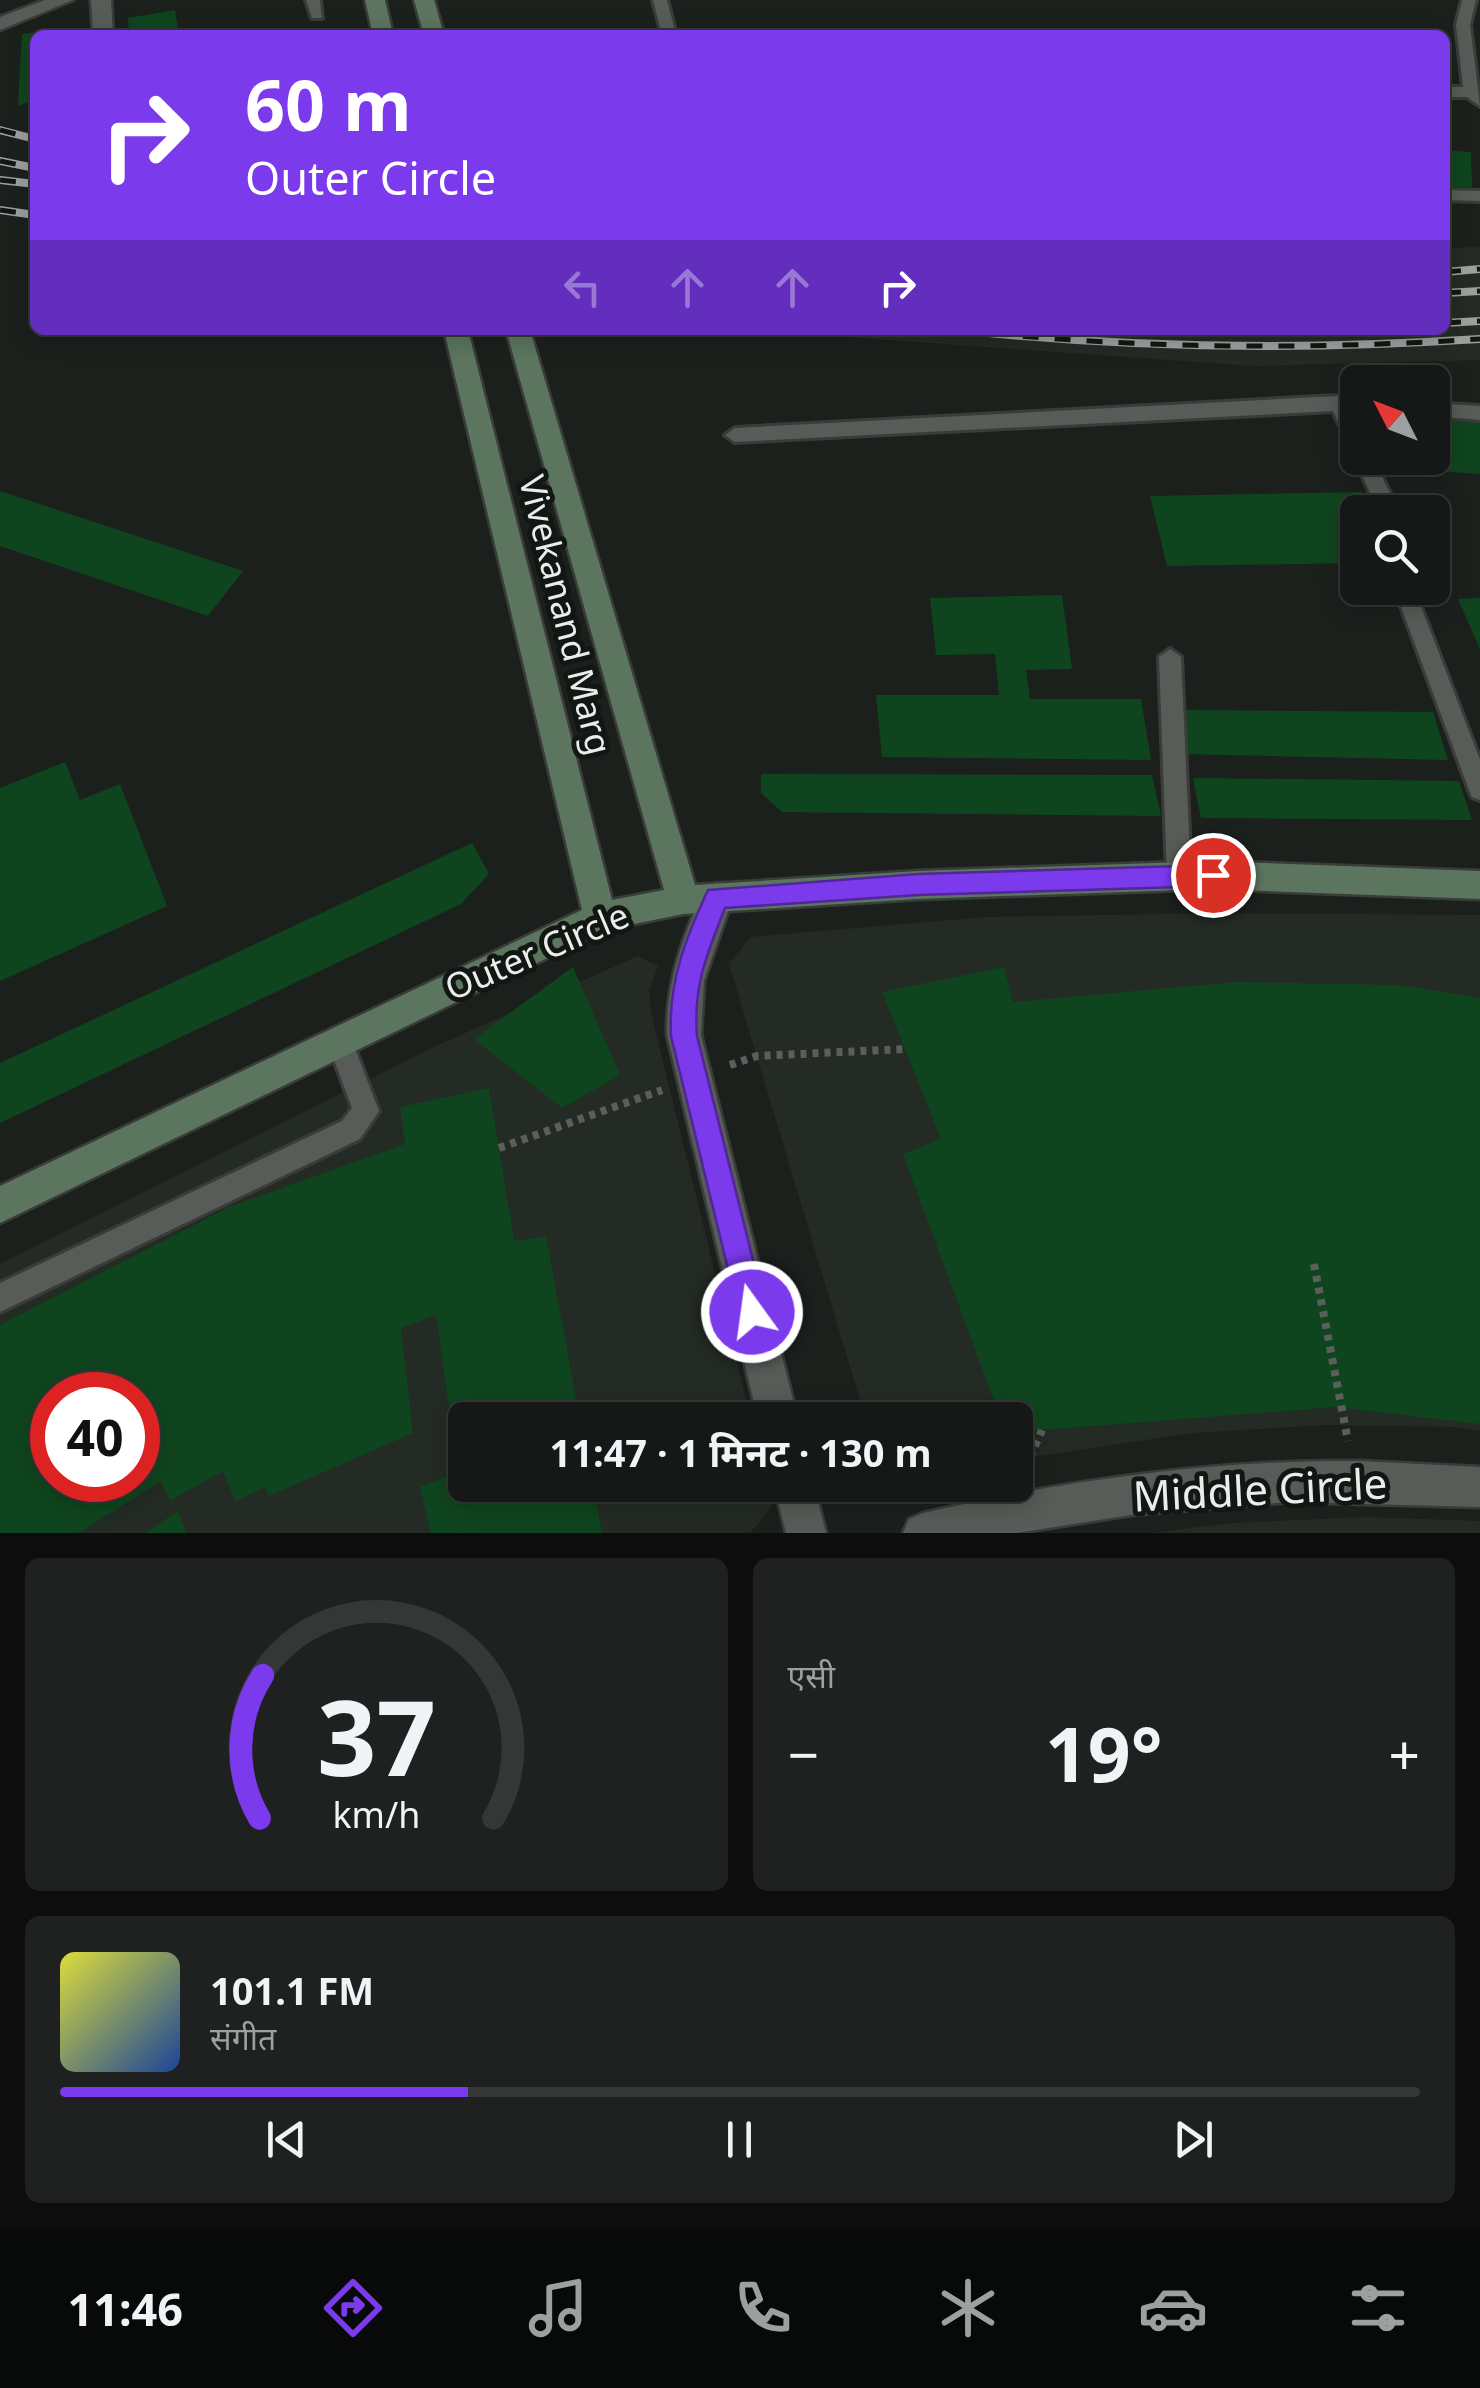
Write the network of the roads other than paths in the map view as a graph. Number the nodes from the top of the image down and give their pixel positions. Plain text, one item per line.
1 (63, 0) edge
2 (101, 0) edge
3 (375, 0) edge
4 (424, 0) edge
5 (660, 0) edge
6 (1468, 0) edge
7 (0, 24) edge
8 (103, 30) edge
9 (382, 30) edge
10 (433, 30) edge
11 (668, 30) edge
12 (1450, 93) edge
13 (1476, 97) edge
14 (1450, 195) edge
15 (1480, 196) edge
16 (457, 335) edge
17 (520, 335) edge
18 (1340, 403) edge
19 (1450, 410) edge
20 (1480, 413) edge
21 (735, 435) dead end
22 (1410, 605) edge
23 (1170, 658) dead end
24 (1480, 790) edge
25 (1180, 876) junction
26 (1480, 886) edge
27 (700, 899) junction
28 (600, 917) junction
29 (340, 1041) junction
30 (0, 1206) edge
31 (0, 1298) edge
32 (774, 1402) edge
33 (1480, 1487) edge
34 (798, 1502) edge
35 (806, 1533) edge
36 (922, 1533) edge

1 - 7 street
2 - 8 street
3 - 9 main road
4 - 10 main road
5 - 11 lane
6 - 13 lane
12 - 13 lane
14 - 15 lane
16 - 28 main road, Vivekanand Marg
17 - 27 main road, Vivekanand Marg
18 - 21 lane
19 - 20 lane
22 - 24 lane
23 - 25 lane
25 - 26 main road, Outer Circle
25 - 27 main road, Outer Circle
27 - 28 main road, Outer Circle
27 - 32 street
28 - 29 main road, Outer Circle
29 - 30 main road, Outer Circle
29 - 31 lane
33 - 36 street, Middle Circle
34 - 35 street

